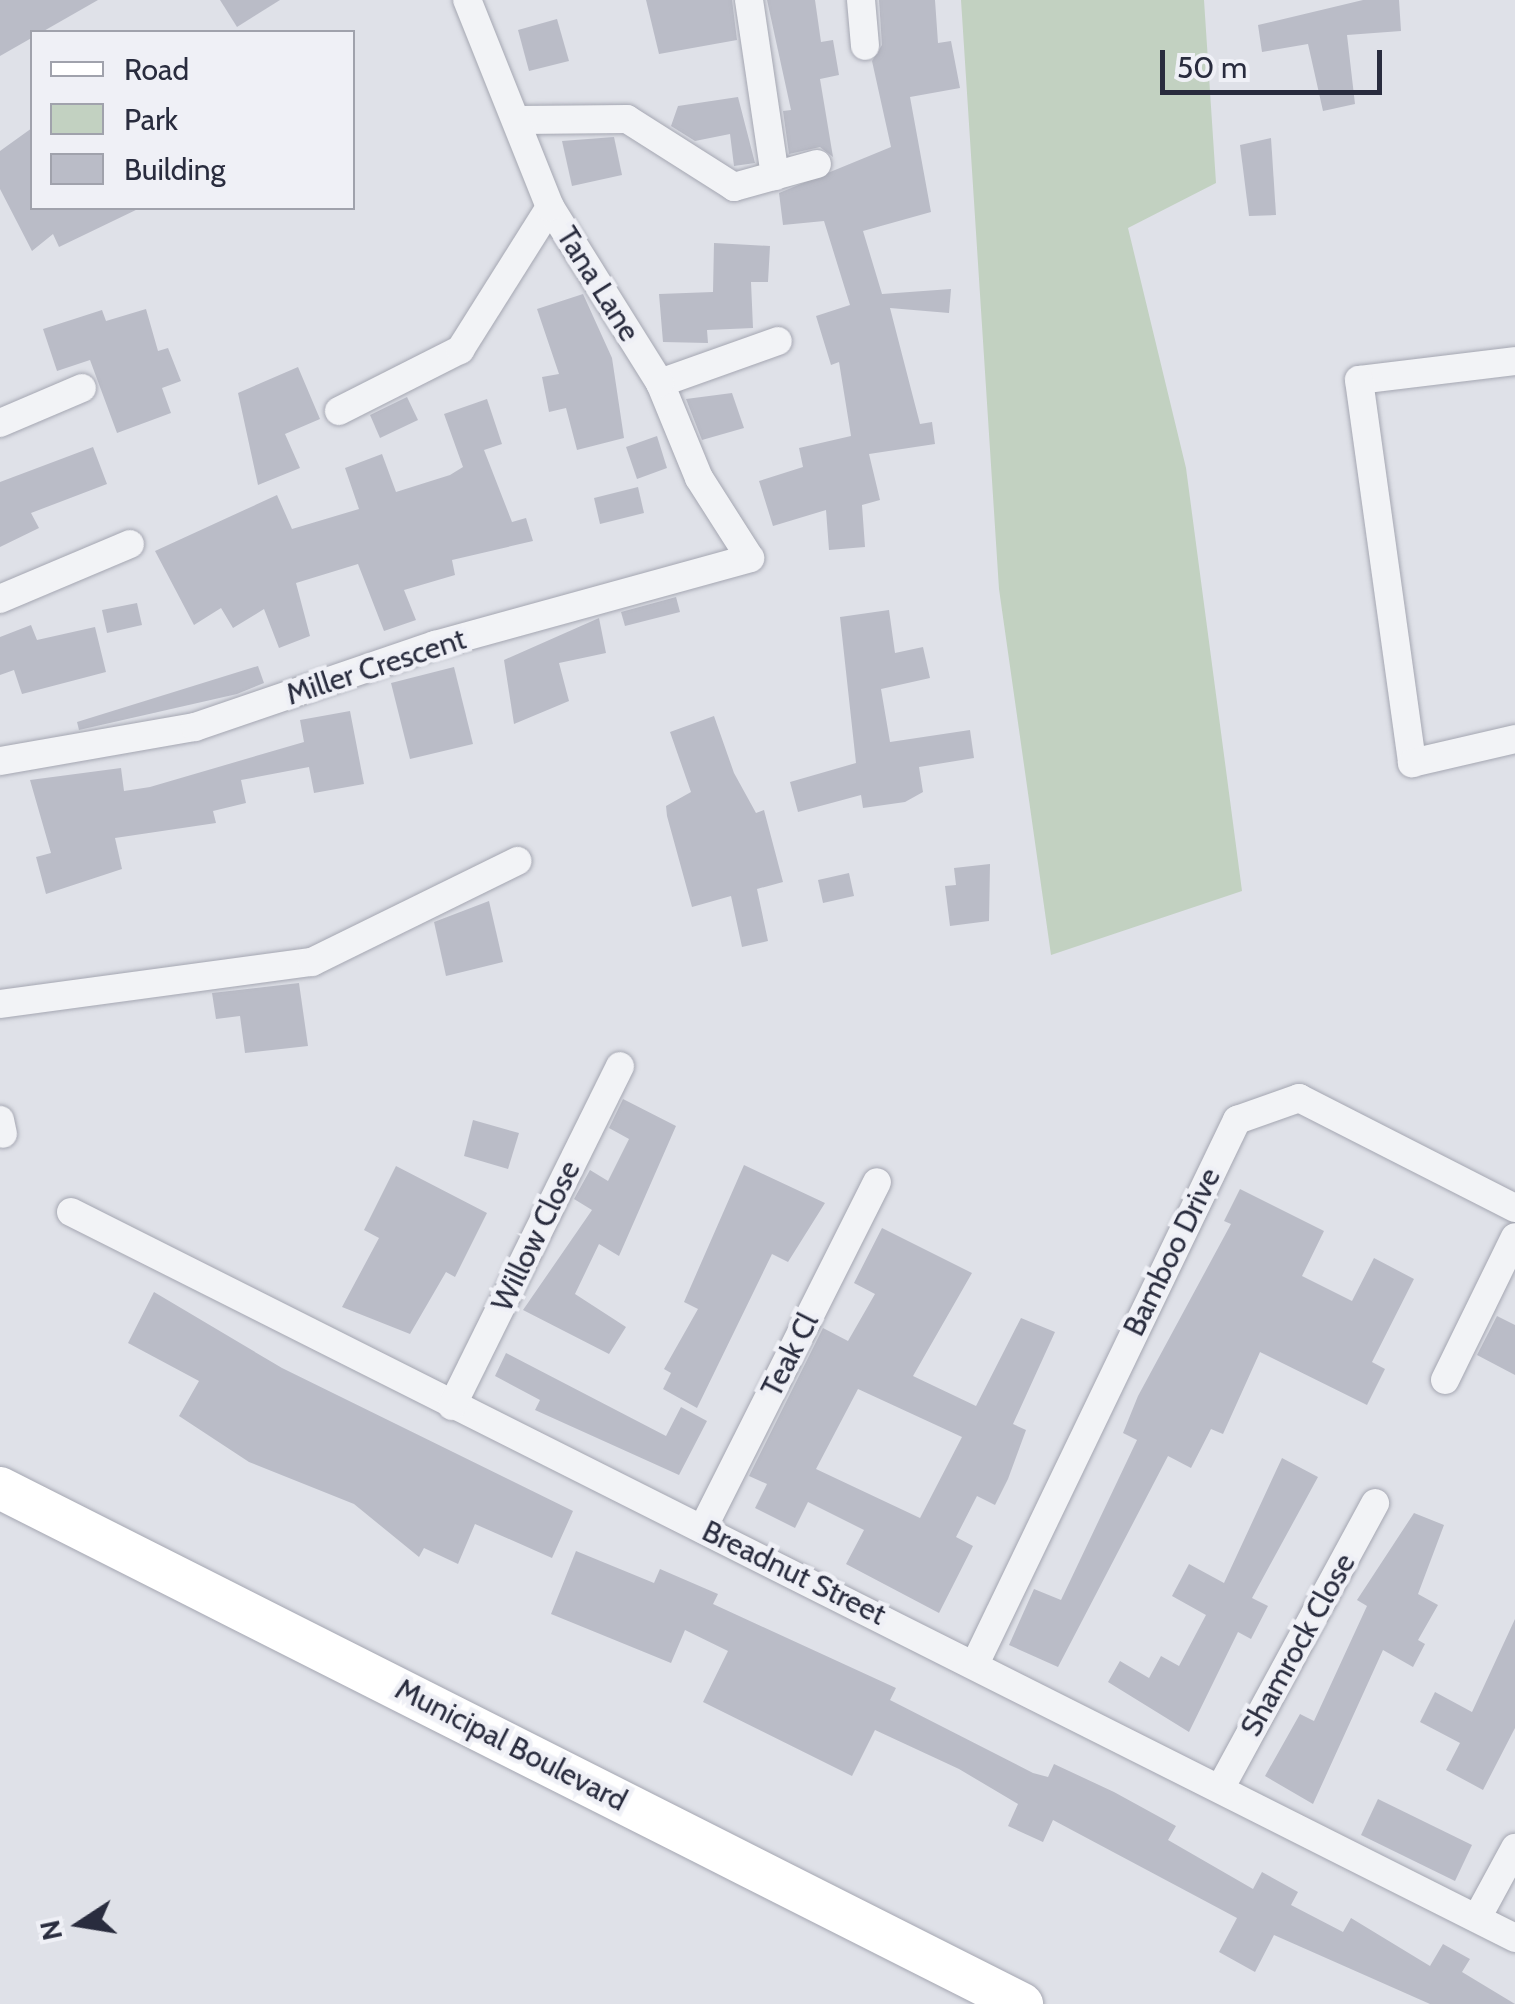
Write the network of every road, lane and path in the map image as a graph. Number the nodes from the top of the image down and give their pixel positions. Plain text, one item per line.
1 (466, 0) edge
2 (750, 0) edge
3 (861, 0) edge
4 (865, 46) dead end
5 (520, 120) junction
6 (818, 164) dead end
7 (774, 176) junction
8 (550, 207) junction
9 (778, 341) dead end
10 (1515, 361) edge
11 (660, 383) junction
12 (82, 388) dead end
13 (339, 412) dead end
14 (0, 423) edge
15 (130, 544) dead end
16 (750, 558) joint
17 (0, 599) edge
18 (1515, 740) edge
19 (0, 761) edge
20 (517, 861) dead end
21 (0, 1004) edge
22 (620, 1066) dead end
23 (877, 1182) dead end
24 (1515, 1208) edge
25 (71, 1212) dead end
26 (1515, 1237) edge
27 (1445, 1380) dead end
28 (452, 1406) junction
29 (0, 1488) edge
30 (1375, 1503) dead end
31 (703, 1528) junction
32 (976, 1662) junction
33 (1220, 1787) junction
34 (1515, 1848) edge
35 (1477, 1918) junction
36 (1515, 1938) edge
37 (1022, 2004) edge

1 - 5 street, Tana Lane
2 - 7 street
3 - 4 street
5 - 7 street
5 - 8 street, Tana Lane
6 - 7 street
8 - 11 street, Tana Lane
8 - 13 street
9 - 11 street
10 - 18 street
11 - 16 street, Tana Lane
12 - 14 street
15 - 17 street
16 - 19 street, Miller Crescent
20 - 21 street
22 - 28 street, Willow Close
23 - 31 street, Teak Cl
24 - 32 street, Bamboo Drive
25 - 28 street, Breadnut Street
26 - 27 street
28 - 31 street, Breadnut Street
29 - 37 main road, Municipal Boulevard
30 - 33 street, Shamrock Close
31 - 32 street, Breadnut Street
32 - 33 street, Breadnut Street
33 - 35 street, Breadnut Street
34 - 35 street
35 - 36 street, Breadnut Street

